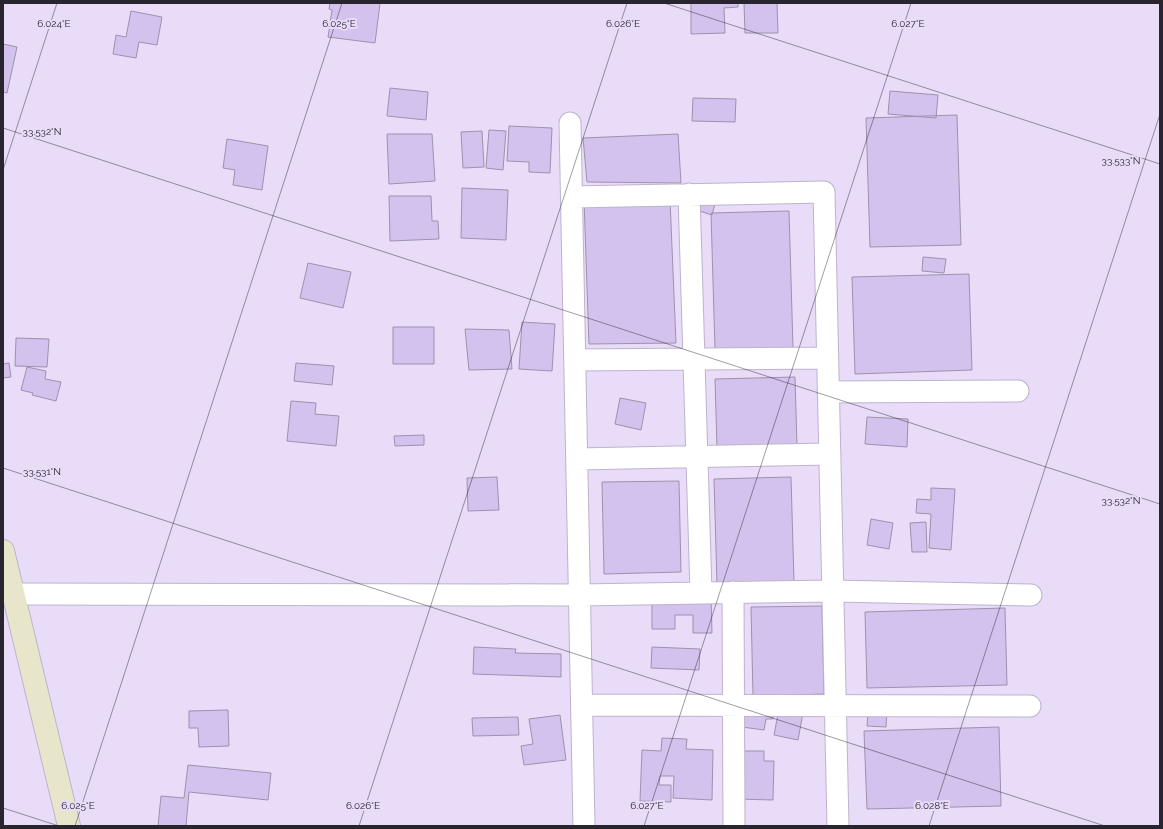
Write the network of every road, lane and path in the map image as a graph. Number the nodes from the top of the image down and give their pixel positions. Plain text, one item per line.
1 (570, 123) dead end
2 (689, 194) junction
3 (572, 197) junction
4 (828, 358) junction
5 (694, 359) junction
6 (575, 360) junction
7 (1018, 391) dead end
8 (828, 392) junction
9 (830, 454) junction
10 (697, 457) junction
11 (578, 459) junction
12 (3, 551) edge
13 (833, 591) junction
14 (733, 592) junction
15 (700, 593) junction
16 (13, 594) junction
17 (580, 595) junction
18 (1031, 595) dead end
19 (582, 704) junction
20 (734, 705) junction
21 (835, 705) junction
22 (1030, 706) dead end
23 (69, 826) edge
24 (584, 826) edge
25 (734, 826) edge
26 (838, 826) edge

1 - 3 street
2 - 3 street
2 - 4 street
2 - 5 street
3 - 6 street
4 - 5 street
4 - 8 street
5 - 6 street
5 - 10 street
6 - 11 street
7 - 8 street
8 - 9 street
9 - 10 street
9 - 13 street
10 - 11 street
10 - 15 street
11 - 17 street
12 - 16 street
13 - 14 street
13 - 18 street
13 - 21 street
14 - 15 street
14 - 20 street
15 - 17 street
16 - 17 street
16 - 23 street
17 - 19 street
19 - 20 street
19 - 24 street
20 - 21 street
20 - 25 street
21 - 22 street
21 - 26 street

